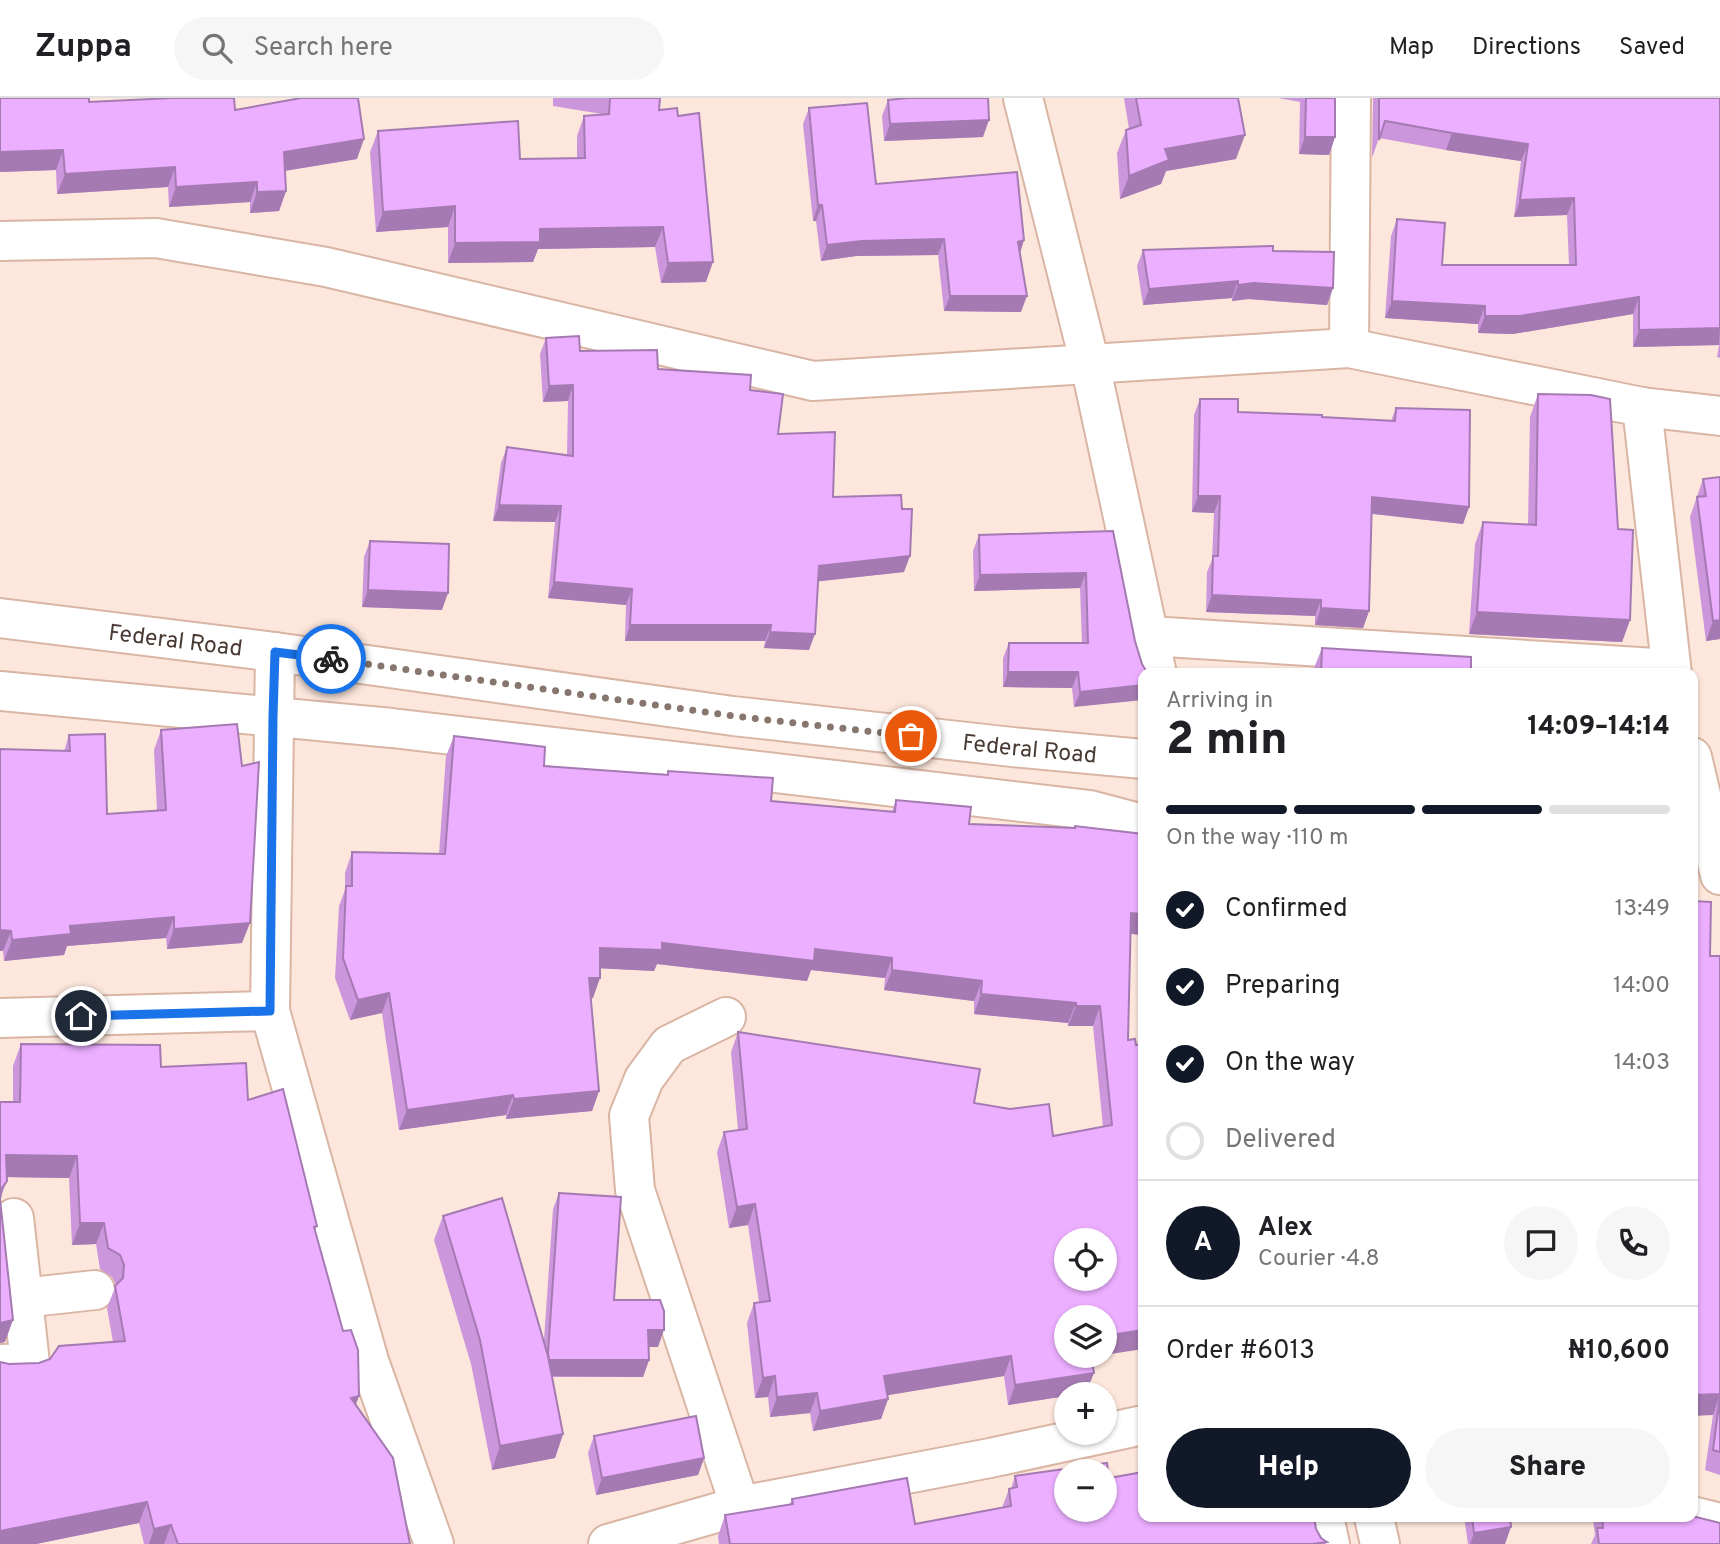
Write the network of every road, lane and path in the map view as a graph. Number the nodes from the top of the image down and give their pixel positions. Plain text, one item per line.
1 (1023, 98) edge
2 (1351, 98) edge
3 (0, 242) edge
4 (1349, 348) junction
5 (1090, 364) junction
6 (1642, 407) junction
7 (1720, 416) edge
8 (0, 618) edge
9 (1150, 636) junction
10 (275, 652) junction
11 (1156, 668) edge
12 (1627, 668) edge
13 (1672, 668) edge
14 (0, 691) edge
15 (273, 716) junction
16 (1138, 759) edge
17 (1698, 782) edge
18 (1138, 823) edge
19 (1720, 875) edge
20 (270, 1011) junction
21 (726, 1017) dead end
22 (0, 1018) edge
23 (14, 1218) dead end
24 (94, 1290) dead end
25 (23, 1298) junction
26 (0, 1364) edge
27 (1138, 1426) edge
28 (740, 1506) junction
29 (1698, 1518) edge
30 (1325, 1522) edge
31 (1375, 1522) edge
32 (1720, 1523) edge
33 (434, 1544) edge
34 (608, 1544) edge
35 (1330, 1544) edge
36 (1380, 1544) edge

1 - 5 street
2 - 4 street
3 - 5 street
4 - 5 street
4 - 6 street
5 - 9 street
6 - 7 street
6 - 13 street
8 - 10 street, Federal Road
9 - 11 street
9 - 12 street
10 - 15 street
10 - 16 street, Federal Road
14 - 15 street
15 - 18 street
15 - 20 street
17 - 19 street
20 - 22 street
20 - 33 street
21 - 28 street
23 - 25 street
24 - 25 street
25 - 26 street
27 - 28 street
28 - 34 street
29 - 32 street
30 - 35 street
31 - 36 street

